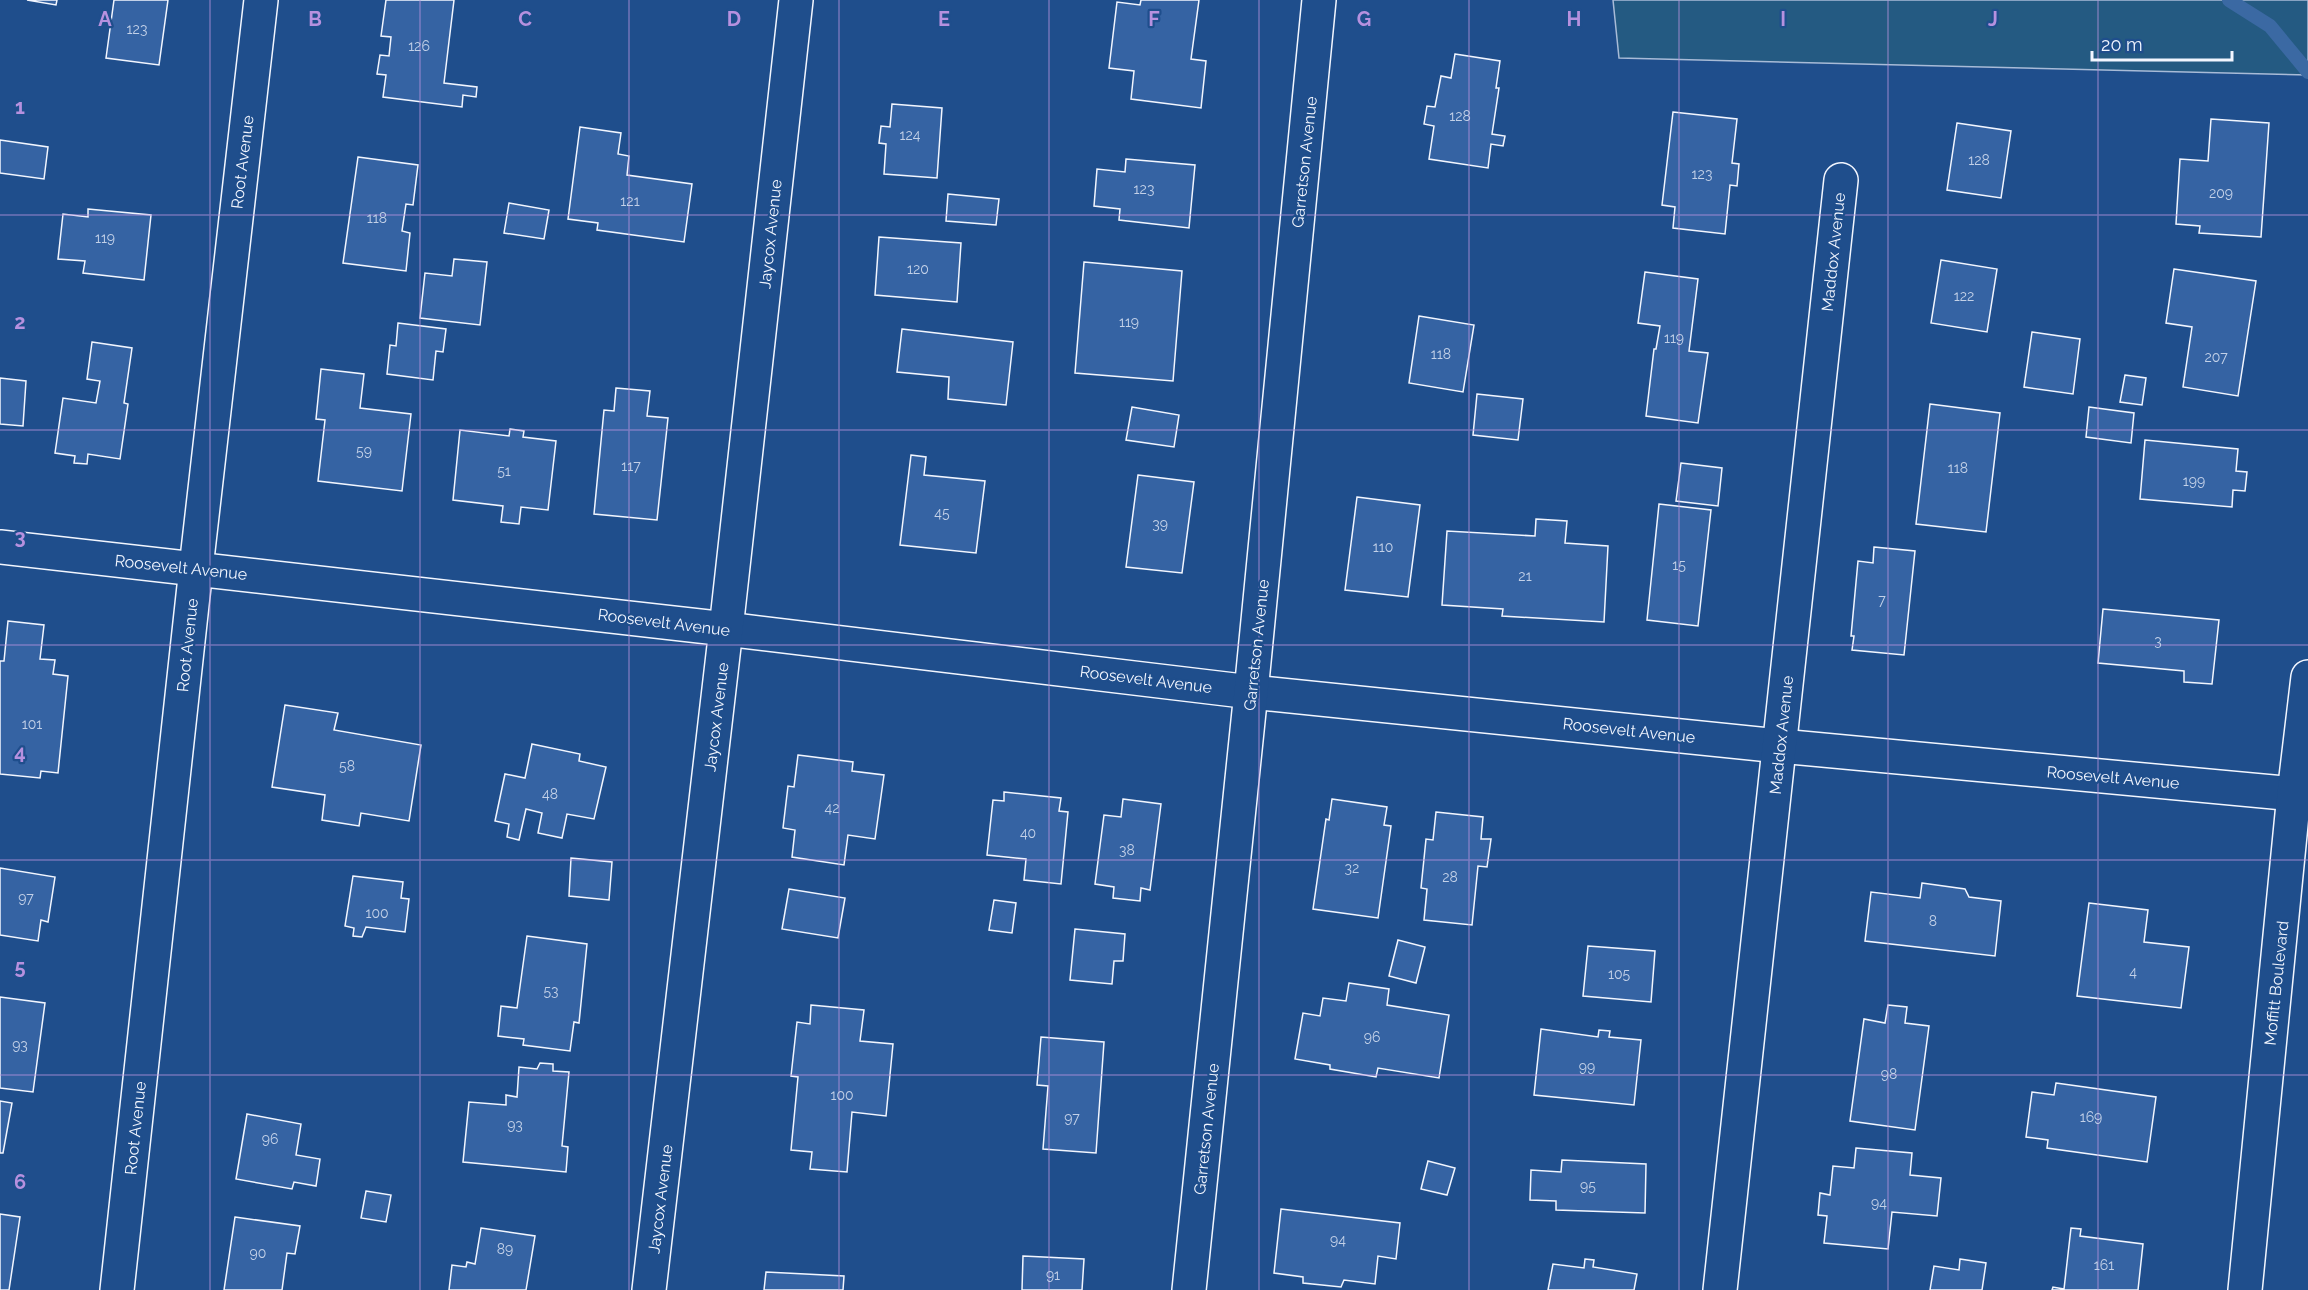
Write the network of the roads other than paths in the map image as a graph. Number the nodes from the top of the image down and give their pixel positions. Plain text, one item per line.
1 (261, 0) edge
2 (796, 0) edge
3 (1319, 0) edge
4 (1841, 180) dead end
5 (0, 547) edge
6 (196, 568) junction
7 (726, 629) junction
8 (2308, 677) edge
9 (1251, 692) junction
10 (1780, 746) junction
11 (2294, 794) junction
12 (117, 1290) edge
13 (649, 1290) edge
14 (1189, 1290) edge
15 (1720, 1290) edge
16 (2245, 1290) edge

1 - 6 street, Root Avenue
2 - 7 street, Jaycox Avenue
3 - 9 street, Garretson Avenue
4 - 10 street, Maddox Avenue
5 - 6 street, Roosevelt Avenue
6 - 7 street, Roosevelt Avenue
6 - 12 street, Root Avenue
7 - 9 street, Roosevelt Avenue
7 - 13 street, Jaycox Avenue
8 - 11 street, Moffitt Boulevard
9 - 10 street, Roosevelt Avenue
9 - 14 street, Garretson Avenue
10 - 11 street, Roosevelt Avenue
10 - 15 street, Maddox Avenue
11 - 16 street, Moffitt Boulevard

